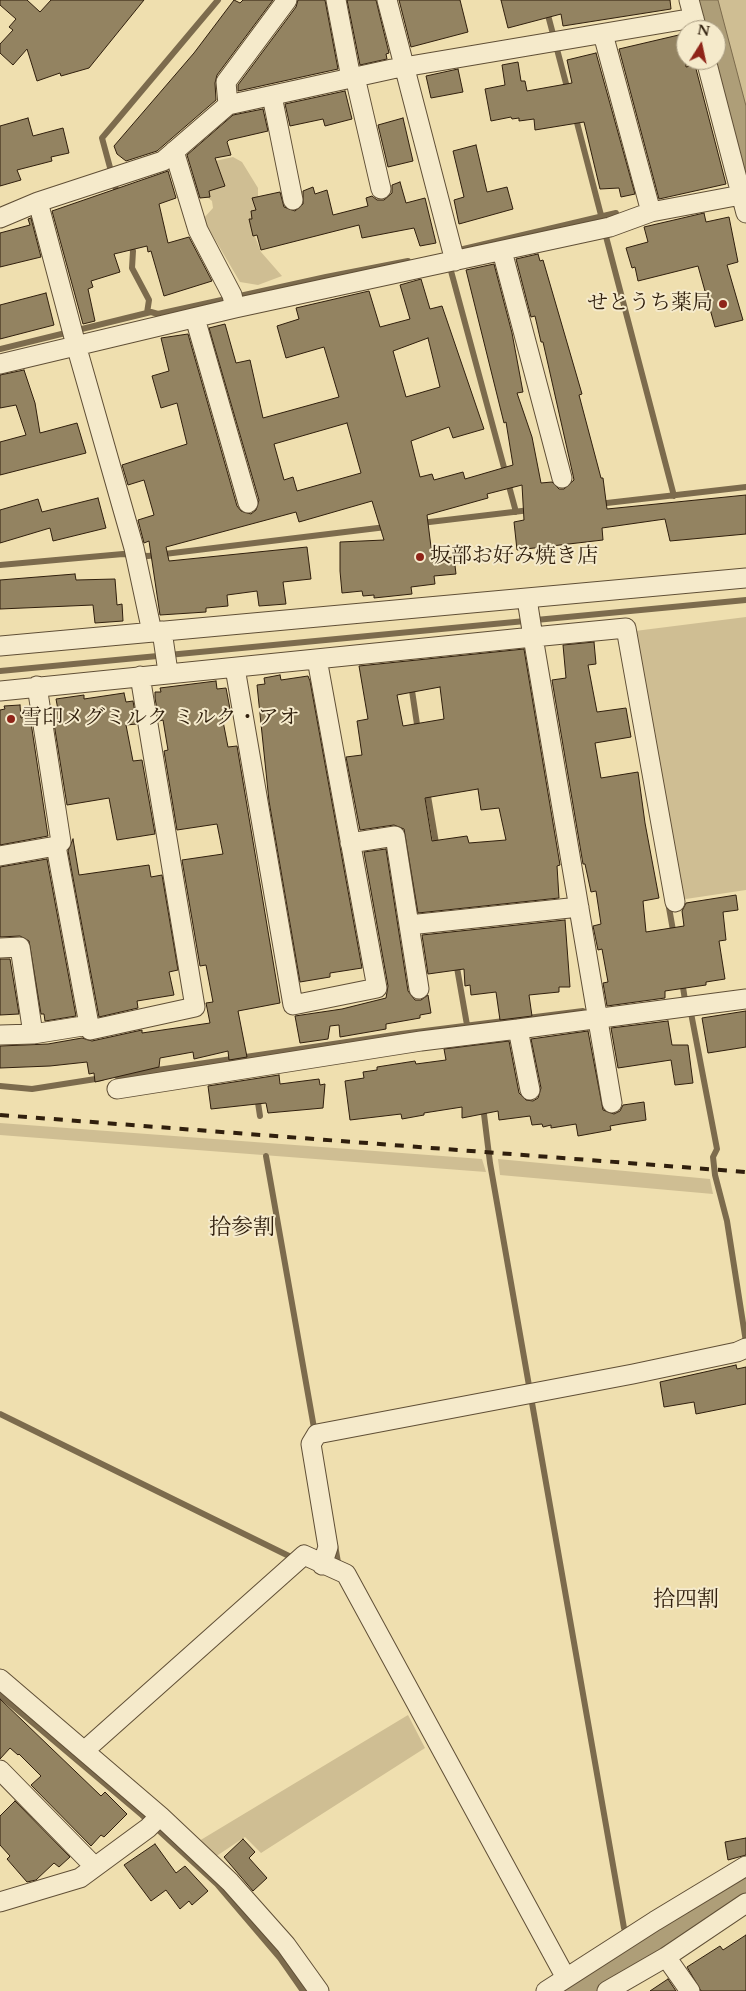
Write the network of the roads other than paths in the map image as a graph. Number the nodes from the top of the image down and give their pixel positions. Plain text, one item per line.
1 (287, 0) edge
2 (336, 0) edge
3 (387, 0) edge
4 (694, 16) edge
5 (603, 34) junction
6 (405, 67) junction
7 (709, 70) edge
8 (353, 78) junction
9 (272, 96) junction
10 (228, 105) junction
11 (174, 151) junction
12 (381, 189) dead end
13 (293, 200) dead end
14 (38, 202) junction
15 (744, 204) edge
16 (651, 212) junction
17 (0, 218) edge
18 (502, 251) junction
19 (453, 254) junction
20 (234, 302) junction
21 (195, 318) junction
22 (74, 336) junction
23 (0, 364) edge
24 (562, 478) dead end
25 (248, 503) dead end
26 (746, 578) edge
27 (528, 604) junction
28 (160, 634) junction
29 (532, 634) junction
30 (0, 646) edge
31 (317, 659) junction
32 (235, 668) junction
33 (168, 669) junction
34 (140, 676) junction
35 (37, 686) junction
36 (0, 691) edge
37 (350, 843) junction
38 (56, 846) junction
39 (0, 856) edge
40 (675, 902) dead end
41 (579, 907) junction
42 (409, 925) junction
43 (0, 948) edge
44 (419, 989) dead end
45 (746, 999) edge
46 (598, 1018) junction
47 (89, 1025) junction
48 (518, 1028) junction
49 (33, 1034) junction
50 (0, 1035) edge
51 (117, 1089) dead end
52 (530, 1090) dead end
53 (612, 1103) dead end
54 (745, 1348) edge
55 (334, 1570) junction
56 (0, 1679) edge
57 (84, 1751) junction
58 (0, 1770) edge
59 (154, 1822) junction
60 (746, 1866) edge
61 (94, 1867) junction
62 (0, 1902) edge
63 (746, 1904) edge
64 (666, 1957) junction
65 (558, 1983) edge
66 (318, 1991) edge
67 (607, 1991) edge
68 (690, 1991) edge

1 - 10 street
2 - 8 street
3 - 6 street
4 - 5 street
5 - 6 street
5 - 16 street
6 - 8 street
6 - 19 street
7 - 15 street
8 - 9 street
8 - 12 street
9 - 10 street
9 - 13 street
10 - 11 street
11 - 14 street
11 - 20 street
14 - 17 street
14 - 22 street
15 - 16 street
16 - 18 street
18 - 19 street
18 - 24 street
19 - 20 street
20 - 21 street
21 - 22 street
21 - 25 street
22 - 23 street
22 - 28 street
26 - 27 street
27 - 28 street
27 - 29 street
28 - 30 street
28 - 33 street
29 - 31 street
29 - 40 street
29 - 41 street
31 - 32 street
31 - 37 street
32 - 33 street
32 - 37 street
33 - 34 street
34 - 35 street
34 - 47 street
35 - 36 street
35 - 38 street
37 - 42 street
38 - 39 street
38 - 47 street
41 - 42 street
41 - 46 street
42 - 44 street
43 - 49 street
45 - 46 street
46 - 48 street
46 - 53 street
47 - 49 street
48 - 51 street
48 - 52 street
49 - 50 street
54 - 55 street
55 - 57 street
55 - 65 street
56 - 57 street
57 - 59 street
58 - 61 street
59 - 61 street
59 - 66 street
60 - 65 street
61 - 62 street
63 - 64 street
64 - 67 street
64 - 68 street

